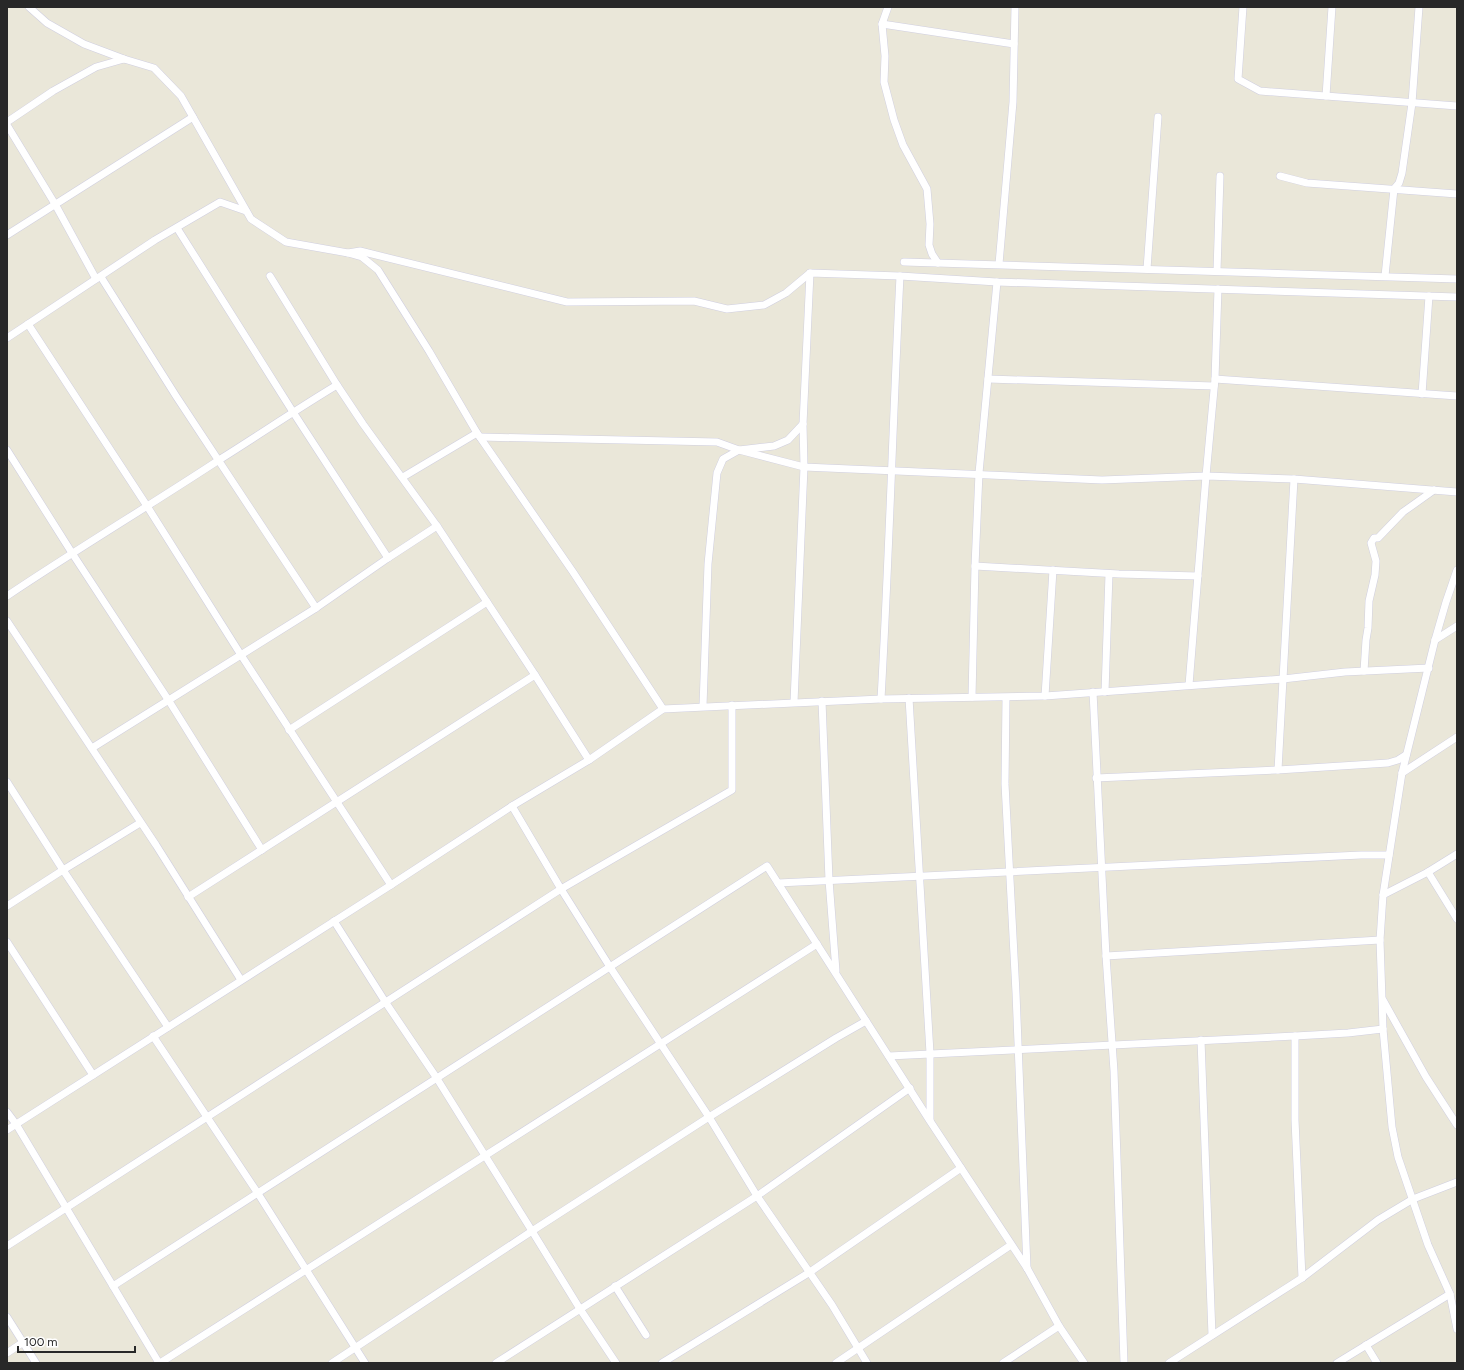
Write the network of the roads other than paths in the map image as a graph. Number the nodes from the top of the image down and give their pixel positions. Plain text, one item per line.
1 (29, 7) edge
2 (888, 7) edge
3 (1015, 7) edge
4 (1243, 7) edge
5 (1332, 7) edge
6 (1419, 7) edge
7 (882, 24) junction
8 (1014, 44) junction
9 (124, 58) junction
10 (1326, 96) junction
11 (1412, 102) junction
12 (1457, 106) edge
13 (193, 117) junction
14 (1158, 117) dead end
15 (7, 122) edge
16 (7, 125) edge
17 (1220, 176) dead end
18 (1280, 176) dead end
19 (1394, 189) junction
20 (1457, 194) edge
21 (55, 204) junction
22 (246, 212) junction
23 (177, 228) junction
24 (7, 235) edge
25 (348, 253) junction
26 (904, 262) dead end
27 (938, 263) junction
28 (999, 264) junction
29 (1147, 269) junction
30 (1217, 271) junction
31 (810, 273) junction
32 (270, 276) dead end
33 (900, 276) junction
34 (1385, 276) junction
35 (99, 278) junction
36 (1457, 279) edge
37 (997, 282) junction
38 (1218, 289) junction
39 (1429, 296) junction
40 (1457, 297) edge
41 (28, 324) junction
42 (7, 338) edge
43 (988, 379) junction
44 (1215, 379) junction
45 (337, 385) junction
46 (1214, 386) junction
47 (1422, 394) junction
48 (1457, 396) edge
49 (293, 412) junction
50 (803, 424) junction
51 (478, 435) junction
52 (7, 450) edge
53 (739, 450) junction
54 (219, 461) junction
55 (804, 466) junction
56 (891, 471) junction
57 (979, 474) junction
58 (1206, 476) junction
59 (403, 477) junction
60 (1294, 479) junction
61 (1434, 490) junction
62 (1457, 492) edge
63 (147, 506) junction
64 (437, 526) junction
65 (72, 553) junction
66 (388, 558) junction
67 (975, 566) junction
68 (1053, 570) junction
69 (1457, 570) edge
70 (1109, 574) junction
71 (1198, 576) junction
72 (7, 596) edge
73 (487, 602) junction
74 (316, 608) junction
75 (7, 621) edge
76 (1457, 626) edge
77 (1435, 640) junction
78 (241, 655) junction
79 (1429, 668) junction
80 (1364, 671) junction
81 (535, 675) junction
82 (1283, 679) junction
83 (1189, 685) junction
84 (1093, 692) junction
85 (1105, 692) junction
86 (1045, 696) junction
87 (972, 697) junction
88 (910, 698) junction
89 (1006, 698) junction
90 (881, 699) junction
91 (168, 701) junction
92 (822, 701) junction
93 (794, 702) junction
94 (732, 705) junction
95 (704, 706) junction
96 (663, 709) junction
97 (289, 730) junction
98 (1457, 737) edge
99 (92, 748) junction
100 (1406, 755) junction
101 (589, 760) junction
102 (1278, 770) junction
103 (1402, 774) junction
104 (1096, 778) junction
105 (7, 782) edge
106 (337, 803) junction
107 (512, 806) junction
108 (140, 823) junction
109 (262, 850) junction
110 (1457, 854) edge
111 (1389, 855) junction
112 (1102, 867) junction
113 (63, 870) junction
114 (1010, 872) junction
115 (1428, 872) junction
116 (921, 875) junction
117 (829, 880) junction
118 (778, 883) junction
119 (390, 885) junction
120 (561, 889) junction
121 (1383, 895) junction
122 (188, 897) junction
123 (7, 906) edge
124 (1457, 919) edge
125 (334, 921) junction
126 (1380, 940) junction
127 (7, 942) edge
128 (817, 944) junction
129 (1106, 956) junction
130 (610, 967) junction
131 (836, 973) junction
132 (241, 980) junction
133 (1382, 998) junction
134 (386, 1003) junction
135 (866, 1021) junction
136 (168, 1027) junction
137 (1384, 1029) junction
138 (153, 1036) junction
139 (1295, 1036) junction
140 (1201, 1040) junction
141 (1113, 1044) junction
142 (661, 1045) junction
143 (1018, 1050) junction
144 (930, 1053) junction
145 (889, 1056) junction
146 (93, 1075) junction
147 (436, 1077) junction
148 (910, 1088) junction
149 (7, 1112) edge
150 (207, 1117) junction
151 (709, 1117) junction
152 (930, 1121) junction
153 (16, 1124) junction
154 (1457, 1125) edge
155 (7, 1130) edge
156 (485, 1156) junction
157 (961, 1168) junction
158 (1457, 1182) edge
159 (257, 1192) junction
160 (757, 1196) junction
161 (1413, 1199) junction
162 (66, 1207) junction
163 (532, 1231) junction
164 (1011, 1245) junction
165 (7, 1246) edge
166 (1027, 1268) junction
167 (306, 1269) junction
168 (810, 1272) junction
169 (1302, 1278) junction
170 (112, 1286) junction
171 (615, 1286) junction
172 (1450, 1294) junction
173 (580, 1309) junction
174 (7, 1317) edge
175 (1059, 1326) junction
176 (1457, 1329) edge
177 (646, 1335) dead end
178 (1212, 1335) junction
179 (22, 1343) junction
180 (1366, 1344) junction
181 (356, 1348) junction
182 (858, 1349) junction
183 (7, 1353) edge
184 (36, 1363) edge
185 (160, 1363) edge
186 (332, 1363) edge
187 (365, 1363) edge
188 (496, 1363) edge
189 (616, 1363) edge
190 (662, 1363) edge
191 (836, 1363) edge
192 (867, 1363) edge
193 (1003, 1363) edge
194 (1084, 1363) edge
195 (1124, 1363) edge
196 (1169, 1363) edge
197 (1337, 1363) edge
198 (1377, 1363) edge

1 - 9 street
2 - 7 street
3 - 8 street
4 - 10 street
5 - 10 street
6 - 11 street
7 - 8 street
7 - 27 street
8 - 28 street
9 - 13 street
9 - 15 street
10 - 11 street
11 - 12 street
11 - 19 street
13 - 21 street
13 - 22 street
14 - 29 street
16 - 21 street
17 - 30 street
18 - 19 street
19 - 20 street
19 - 34 street
21 - 24 street
21 - 35 street
22 - 23 street
22 - 25 street
23 - 35 street
23 - 49 street
25 - 31 street
25 - 51 street
26 - 27 street
27 - 28 street
28 - 29 street
29 - 30 street
30 - 34 street
31 - 33 street
31 - 50 street
32 - 45 street
33 - 37 street
33 - 56 street
34 - 36 street
35 - 41 street
35 - 54 street
37 - 38 street
37 - 43 street
38 - 39 street
38 - 44 street
39 - 40 street
39 - 47 street
41 - 42 street
41 - 63 street
43 - 46 street
43 - 57 street
44 - 46 street
44 - 47 street
45 - 49 street
45 - 59 street
46 - 58 street
47 - 48 street
49 - 54 street
49 - 66 street
50 - 53 street
50 - 55 street
51 - 53 street
51 - 59 street
51 - 96 street
52 - 65 street
53 - 55 street
53 - 95 street
54 - 63 street
54 - 74 street
55 - 56 street
55 - 93 street
56 - 57 street
56 - 90 street
57 - 58 street
57 - 67 street
58 - 60 street
58 - 71 street
59 - 64 street
60 - 61 street
60 - 82 street
61 - 62 street
61 - 80 street
63 - 65 street
63 - 78 street
64 - 66 street
64 - 73 street
65 - 72 street
65 - 91 street
66 - 74 street
67 - 68 street
67 - 87 street
68 - 70 street
68 - 86 street
69 - 77 street
70 - 71 street
70 - 85 street
71 - 83 street
73 - 81 street
73 - 97 street
74 - 78 street
75 - 99 street
76 - 77 street
77 - 79 street
78 - 91 street
78 - 97 street
79 - 80 street
79 - 100 street
80 - 82 street
81 - 101 street
81 - 106 street
82 - 83 street
82 - 102 street
83 - 85 street
84 - 85 street
84 - 86 street
84 - 104 street
86 - 89 street
87 - 88 street
87 - 89 street
88 - 90 street
88 - 116 street
89 - 114 street
90 - 92 street
91 - 99 street
91 - 109 street
92 - 93 street
92 - 117 street
93 - 94 street
94 - 95 street
94 - 120 street
95 - 96 street
96 - 101 street
97 - 106 street
98 - 103 street
99 - 108 street
100 - 102 street
100 - 103 street
101 - 107 street
102 - 104 street
103 - 111 street
104 - 112 street
105 - 113 street
106 - 109 street
106 - 119 street
107 - 119 street
107 - 120 street
108 - 113 street
108 - 122 street
109 - 122 street
110 - 115 street
111 - 112 street
111 - 121 street
112 - 114 street
112 - 129 street
113 - 123 street
113 - 136 street
114 - 116 street
114 - 143 street
115 - 121 street
115 - 124 street
116 - 117 street
116 - 144 street
117 - 118 street
117 - 131 street
118 - 128 street
118 - 130 street
119 - 125 street
120 - 130 street
120 - 134 street
121 - 126 street
122 - 132 street
125 - 132 street
125 - 134 street
126 - 129 street
126 - 133 street
127 - 146 street
128 - 131 street
128 - 142 street
129 - 141 street
130 - 142 street
130 - 147 street
131 - 135 street
132 - 136 street
133 - 137 street
133 - 154 street
134 - 147 street
134 - 150 street
135 - 145 street
135 - 151 street
136 - 138 street
137 - 139 street
137 - 161 street
138 - 146 street
138 - 150 street
139 - 140 street
139 - 169 street
140 - 141 street
140 - 178 street
141 - 143 street
141 - 195 street
142 - 151 street
142 - 156 street
143 - 144 street
143 - 166 street
144 - 145 street
144 - 152 street
145 - 148 street
146 - 153 street
147 - 156 street
147 - 159 street
148 - 152 street
148 - 160 street
149 - 153 street
150 - 159 street
150 - 162 street
151 - 160 street
151 - 163 street
152 - 157 street
153 - 155 street
153 - 162 street
156 - 163 street
156 - 167 street
157 - 164 street
157 - 168 street
158 - 161 street
159 - 167 street
159 - 170 street
160 - 168 street
160 - 171 street
161 - 169 street
161 - 172 street
162 - 165 street
162 - 170 street
163 - 173 street
163 - 181 street
164 - 166 street
164 - 182 street
166 - 175 street
167 - 181 street
167 - 185 street
168 - 182 street
168 - 190 street
169 - 178 street
170 - 185 street
171 - 173 street
171 - 177 street
172 - 176 street
172 - 180 street
173 - 188 street
173 - 189 street
174 - 179 street
175 - 193 street
175 - 194 street
178 - 196 street
179 - 183 street
179 - 184 street
180 - 197 street
180 - 198 street
181 - 186 street
181 - 187 street
182 - 191 street
182 - 192 street

